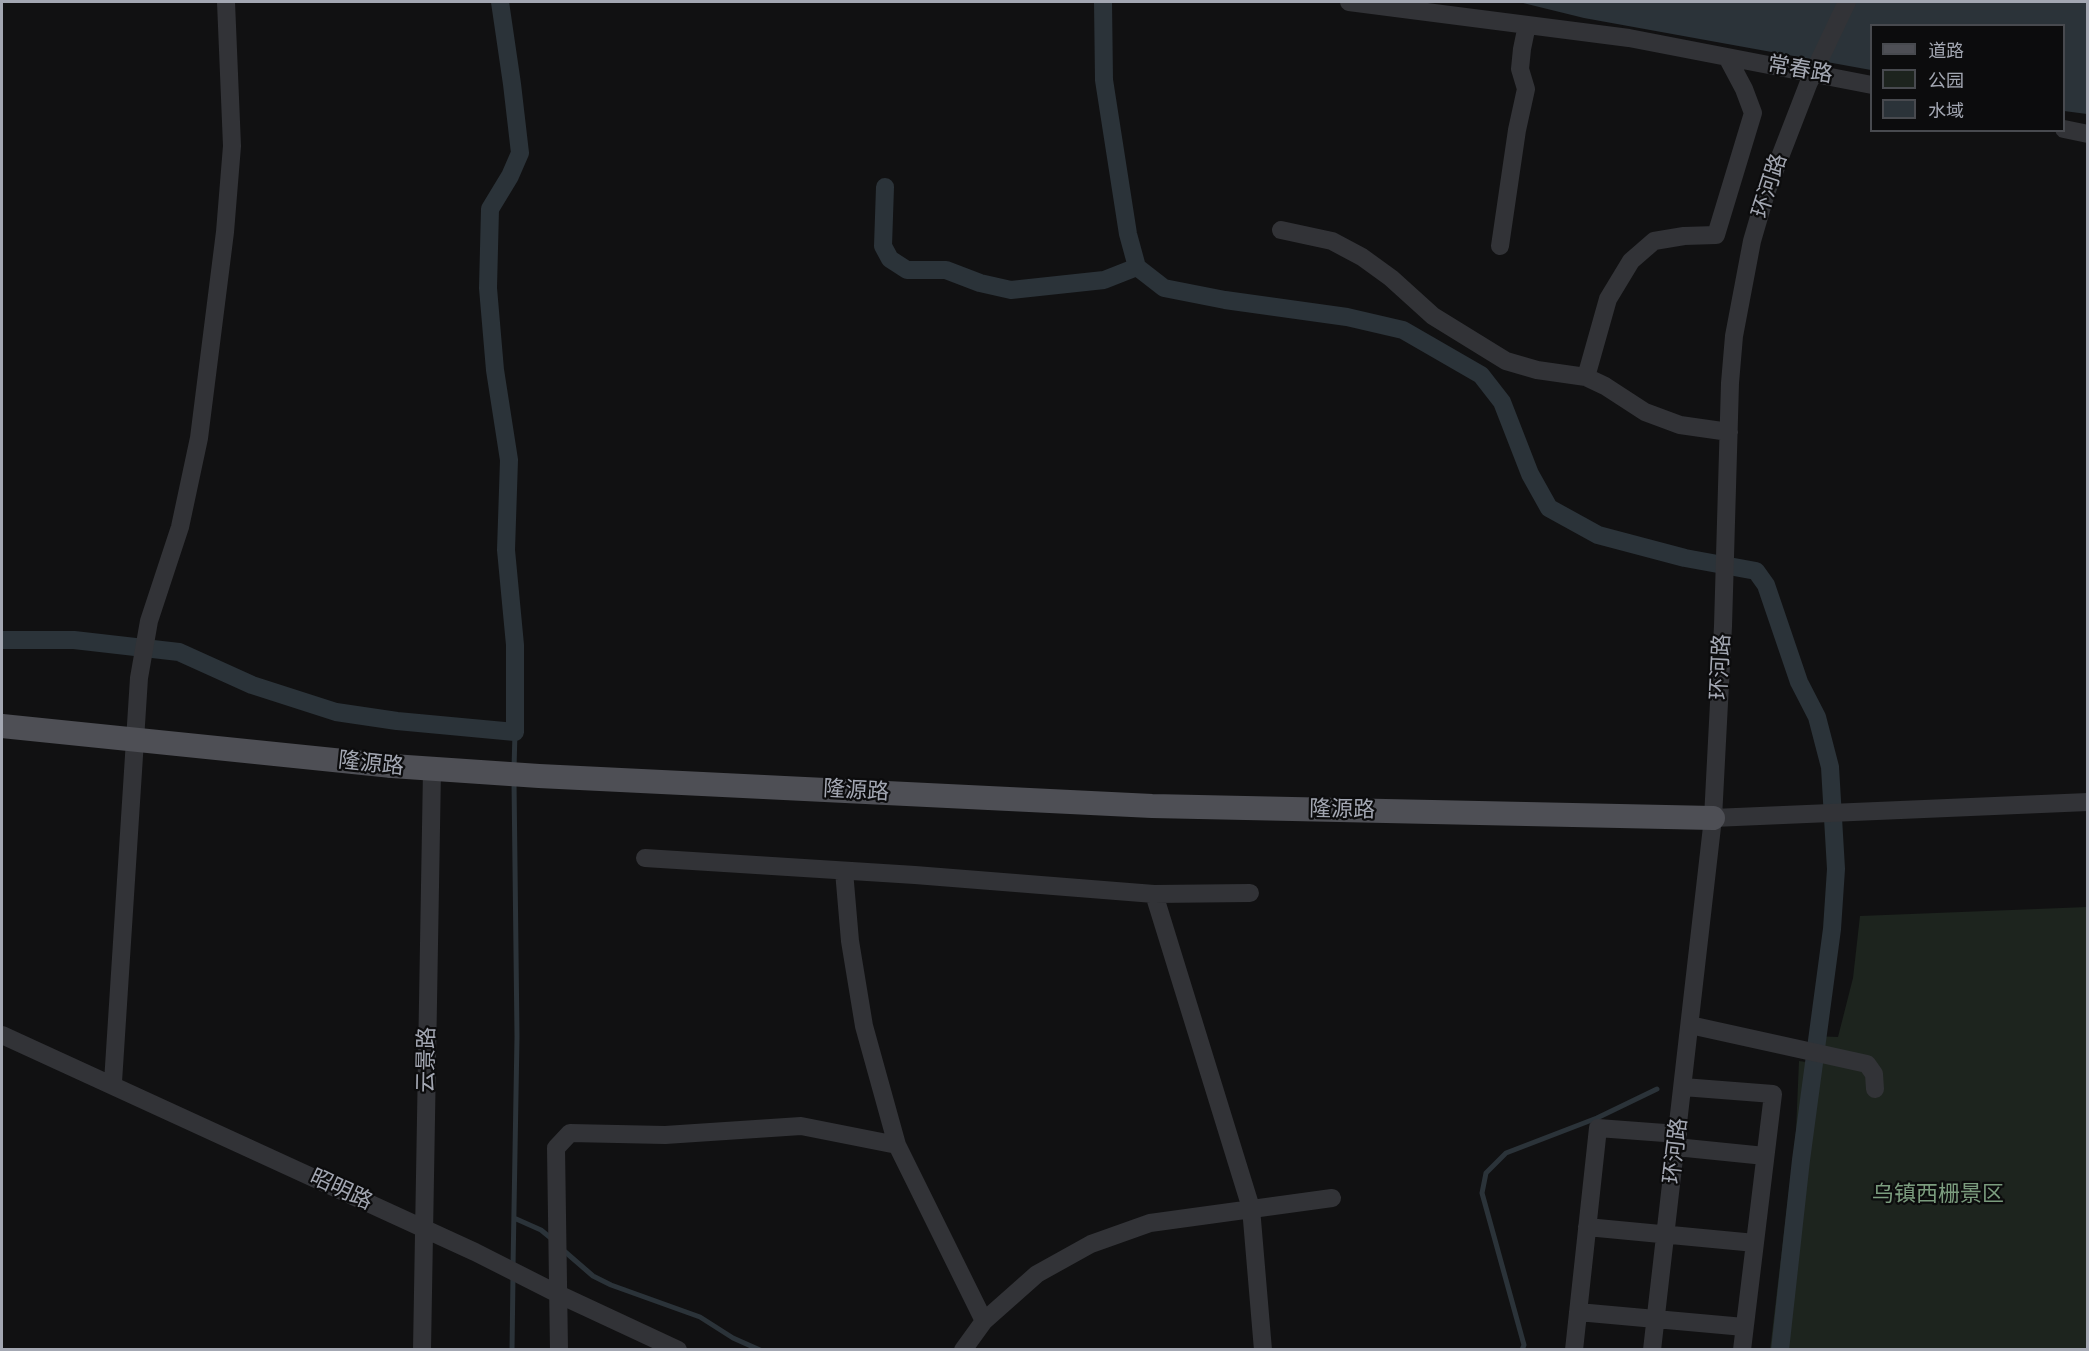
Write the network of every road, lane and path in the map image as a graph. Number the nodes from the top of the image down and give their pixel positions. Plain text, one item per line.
1 (225, 2) edge
2 (1349, 2) edge
3 (1847, 2) edge
4 (1527, 25) junction
5 (1727, 57) junction
6 (1870, 84) edge
7 (2065, 129) edge
8 (2088, 134) edge
9 (1281, 230) dead end
10 (1500, 246) dead end
11 (1586, 377) junction
12 (1729, 432) junction
13 (2, 726) edge
14 (432, 770) junction
15 (2088, 802) edge
16 (1713, 818) junction
17 (645, 858) dead end
18 (844, 871) junction
19 (1250, 893) dead end
20 (1154, 894) junction
21 (1690, 1025) junction
22 (2, 1035) edge
23 (113, 1082) dead end
24 (1683, 1087) junction
25 (1875, 1089) dead end
26 (1677, 1140) junction
27 (897, 1145) junction
28 (1765, 1156) junction
29 (1332, 1198) dead end
30 (1251, 1208) junction
31 (1587, 1227) junction
32 (423, 1228) junction
33 (1666, 1234) junction
34 (1755, 1243) junction
35 (558, 1294) junction
36 (1578, 1312) junction
37 (1656, 1319) junction
38 (984, 1321) junction
39 (1744, 1327) junction
40 (422, 1350) edge
41 (559, 1350) edge
42 (678, 1350) edge
43 (963, 1350) edge
44 (1263, 1350) edge
45 (1574, 1350) edge
46 (1652, 1350) edge
47 (1742, 1350) edge

1 - 23 street
2 - 4 street, 常春路
3 - 12 street, 环河路, bridge
4 - 5 street, 常春路
4 - 10 street
5 - 6 street, 常春路
5 - 11 street
7 - 8 street
9 - 11 street
11 - 12 street
12 - 16 street, 环河路
13 - 14 main road, 隆源路, bridge
14 - 16 main road, 隆源路
14 - 32 street, 云景路
15 - 16 street
16 - 21 street, 环河路
17 - 18 street
18 - 20 street
18 - 27 street
19 - 20 street
20 - 30 street
21 - 24 street, 环河路
21 - 25 street
22 - 32 street, 昭明路
24 - 26 street, 环河路
24 - 28 street
26 - 28 street
26 - 31 street
26 - 33 street, 环河路
27 - 35 street
27 - 38 street
28 - 34 street
29 - 30 street
30 - 38 street
30 - 44 street
31 - 33 street
31 - 36 street
32 - 35 street, 昭明路
32 - 40 street, 云景路
33 - 34 street
33 - 37 street, 环河路
34 - 39 street
35 - 41 street
35 - 42 street, 昭明路
36 - 37 street
36 - 45 street
37 - 39 street
37 - 46 street, 环河路
38 - 43 street
39 - 47 street

